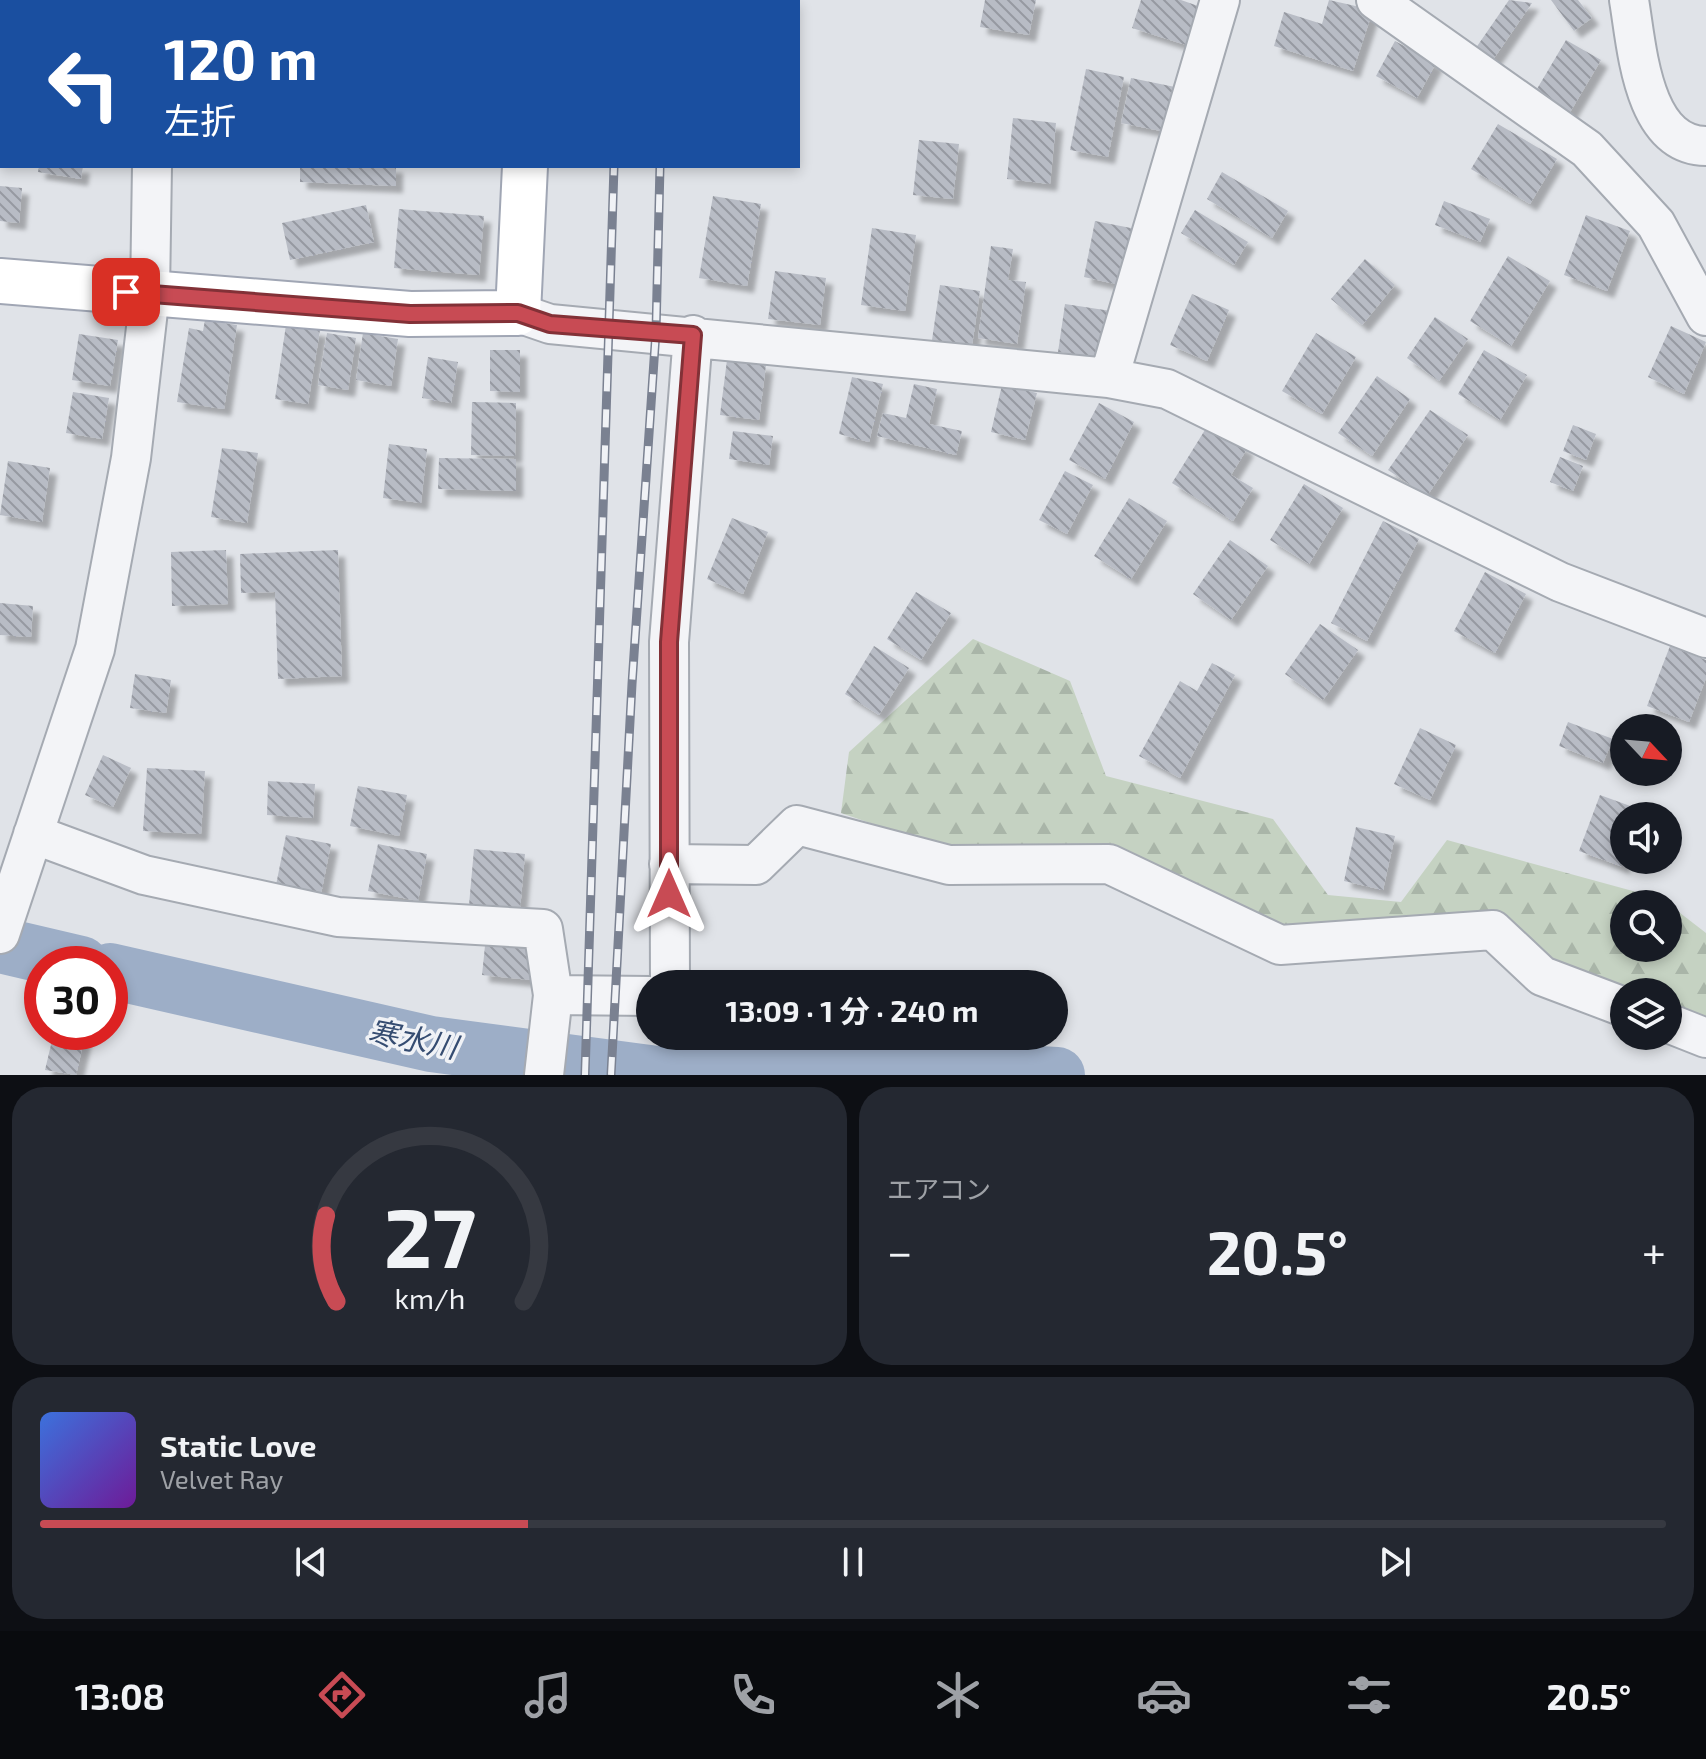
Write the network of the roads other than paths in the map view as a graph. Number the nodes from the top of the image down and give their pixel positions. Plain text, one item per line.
1 (1220, 0) edge
2 (1376, 0) edge
3 (1629, 0) edge
4 (1706, 146) edge
5 (152, 168) edge
6 (525, 168) edge
7 (0, 281) edge
8 (150, 293) junction
9 (518, 313) junction
10 (1706, 316) edge
11 (693, 335) junction
12 (1109, 378) junction
13 (1706, 638) edge
14 (33, 834) junction
15 (669, 864) junction
16 (0, 934) edge
17 (670, 970) edge
18 (553, 995) junction
19 (636, 996) edge
20 (1610, 1002) edge
21 (1682, 1029) edge
22 (1706, 1038) edge
23 (544, 1075) edge

1 - 12 street
2 - 10 street
3 - 4 street
5 - 8 street
6 - 9 main road
7 - 8 main road
8 - 9 main road
8 - 14 street
9 - 11 street
11 - 12 street
11 - 15 street
12 - 13 street
14 - 16 street
14 - 18 street
15 - 17 street
15 - 20 street
18 - 19 street
18 - 23 street
21 - 22 street

